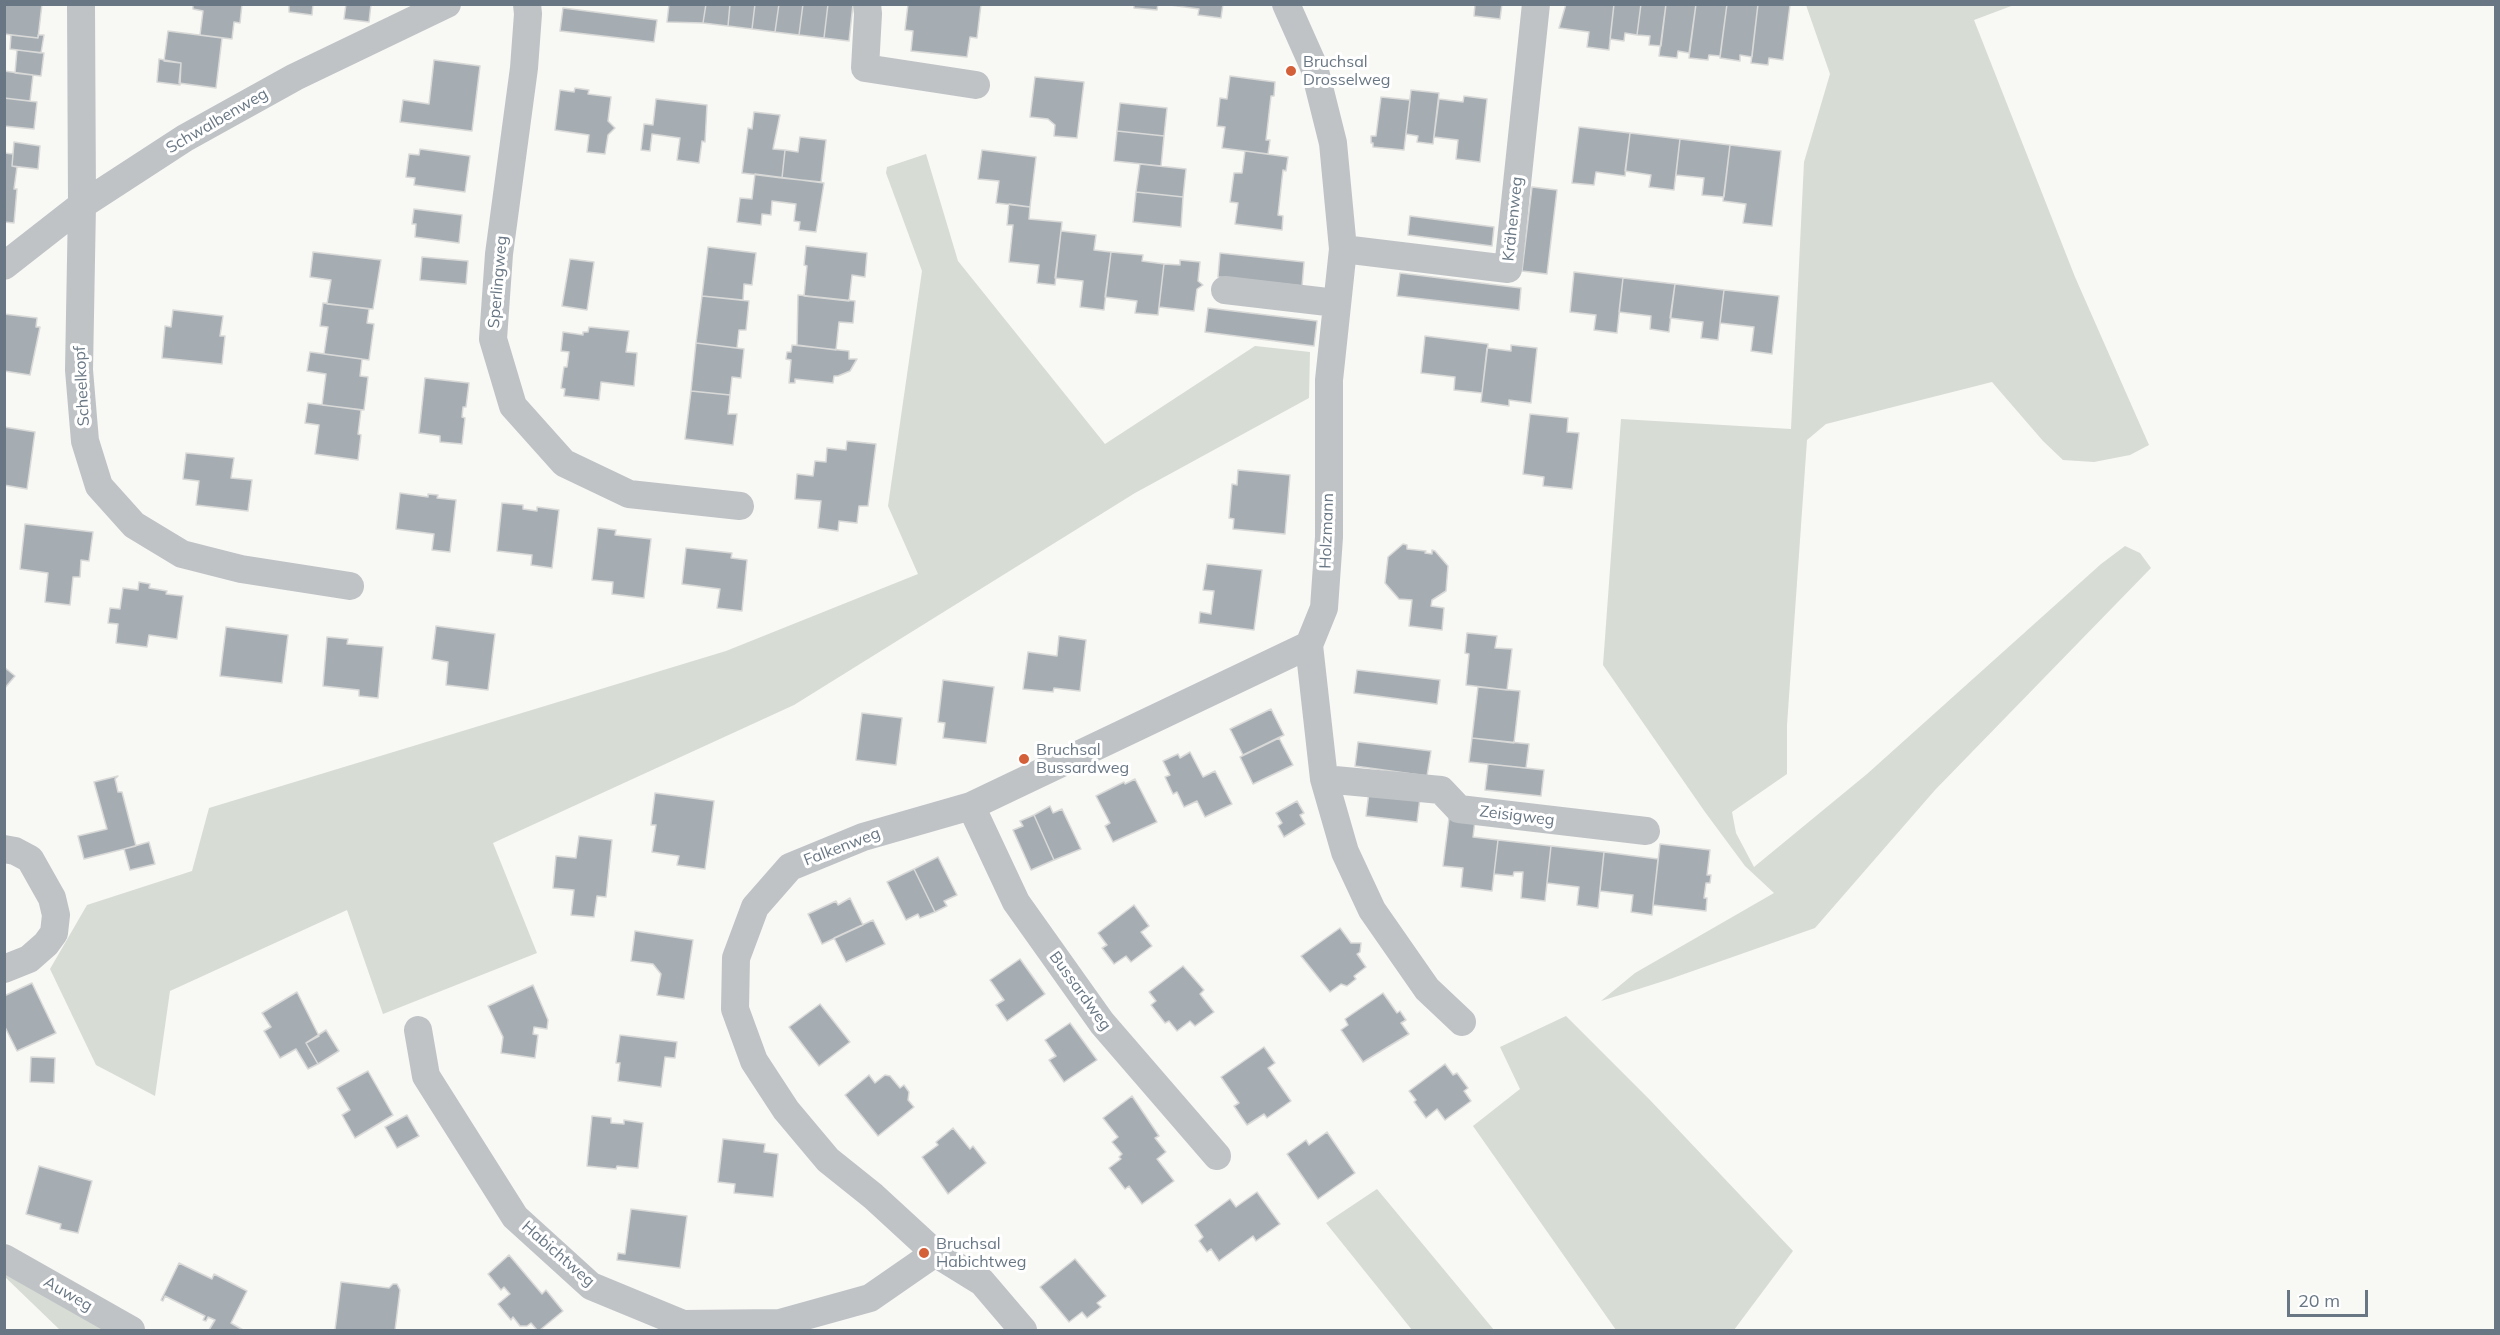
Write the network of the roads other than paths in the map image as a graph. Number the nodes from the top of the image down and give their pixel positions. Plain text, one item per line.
1 (81, 4) edge
2 (447, 4) edge
3 (527, 4) edge
4 (867, 4) edge
5 (1287, 4) edge
6 (1536, 4) edge
7 (976, 85) dead end
8 (82, 205) junction
9 (1343, 249) junction
10 (4, 266) edge
11 (1226, 290) dead end
12 (1336, 303) junction
13 (740, 506) dead end
14 (350, 586) dead end
15 (1309, 645) junction
16 (1324, 778) junction
17 (971, 806) junction
18 (1646, 831) dead end
19 (4, 849) edge
20 (4, 969) edge
21 (1462, 1022) dead end
22 (418, 1030) dead end
23 (1217, 1156) dead end
24 (935, 1253) junction
25 (4, 1258) edge
26 (131, 1330) edge
27 (1023, 1330) edge

1 - 8 street, Scheelkopf
2 - 8 street, Schwalbenweg
3 - 13 street, Sperlingweg
4 - 7 street
5 - 9 street, Holzmann
6 - 9 street, Krähenweg
8 - 10 street, Schwalbenweg
8 - 14 street, Scheelkopf
9 - 12 street, Holzmann
11 - 12 street
12 - 15 street, Holzmann
15 - 16 street, Holzmann
15 - 17 street, Falkenweg
16 - 18 street, Zeisigweg
16 - 21 street, Holzmann
17 - 23 street, Bussardweg
17 - 24 street, Falkenweg
19 - 20 street
22 - 24 street, Habichtweg
24 - 27 street, Falkenweg
25 - 26 street, Auweg

